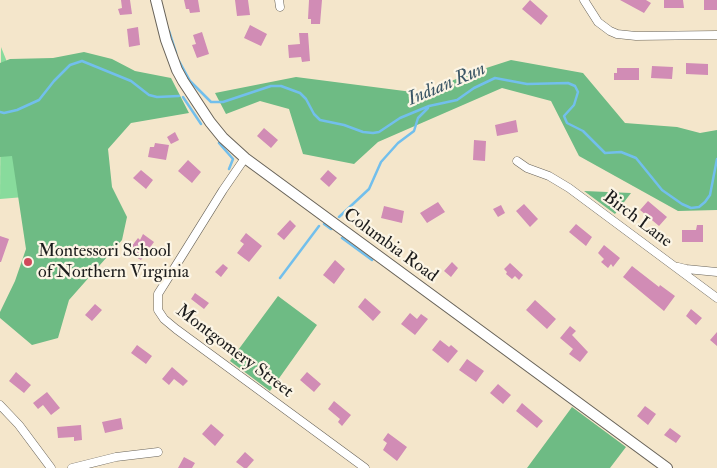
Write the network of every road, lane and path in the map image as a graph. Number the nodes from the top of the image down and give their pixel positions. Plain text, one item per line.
1 (156, 0) edge
2 (584, 0) edge
3 (717, 35) edge
4 (245, 158) junction
5 (517, 161) dead end
6 (674, 266) junction
7 (717, 272) edge
8 (717, 298) edge
9 (0, 405) edge
10 (158, 452) dead end
11 (51, 468) edge
12 (72, 468) edge
13 (365, 468) edge
14 (667, 468) edge

1 - 4 street, Columbia Road
2 - 3 street
4 - 13 street, Montgomery Street
4 - 14 street, Columbia Road
5 - 6 street, Birch Lane
6 - 7 street
6 - 8 street, Birch Lane
9 - 11 street
10 - 12 street

